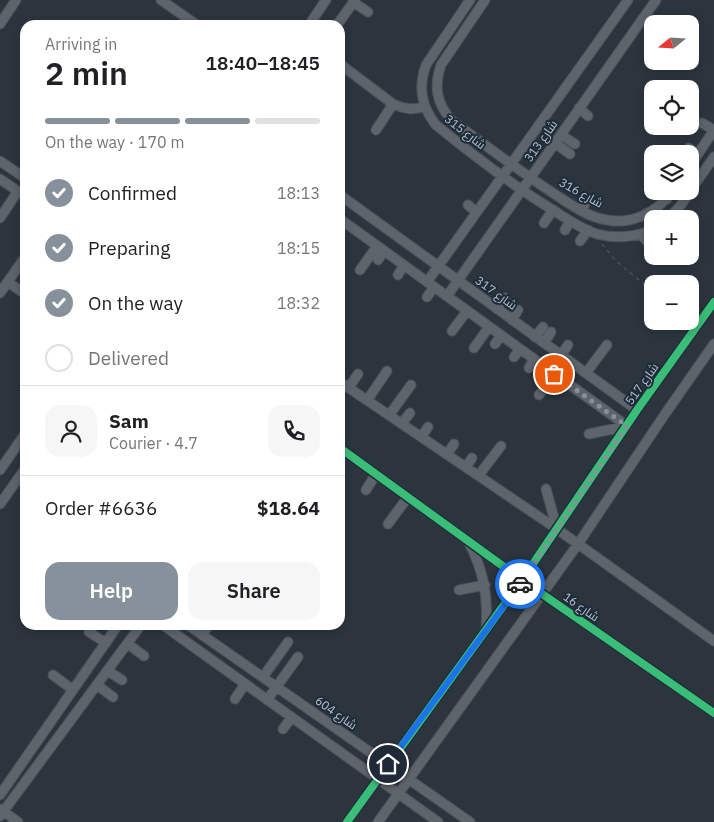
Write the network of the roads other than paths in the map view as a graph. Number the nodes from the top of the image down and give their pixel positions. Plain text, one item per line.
1 (16, 0) edge
2 (163, 0) edge
3 (326, 0) edge
4 (470, 0) edge
5 (485, 0) edge
6 (628, 0) edge
7 (656, 0) edge
8 (354, 1) edge
9 (368, 12) dead end
10 (190, 20) edge
11 (312, 20) edge
12 (341, 20) edge
13 (0, 24) edge
14 (443, 40) junction
15 (453, 46) junction
16 (345, 68) edge
17 (393, 104) junction
18 (424, 107) junction
19 (580, 108) junction
20 (588, 116) dead end
21 (702, 123) dead end
22 (376, 130) dead end
23 (714, 130) edge
24 (558, 139) junction
25 (574, 144) dead end
26 (699, 152) edge
27 (570, 154) dead end
28 (714, 157) edge
29 (0, 161) edge
30 (511, 164) junction
31 (711, 167) edge
32 (20, 174) edge
33 (502, 176) junction
34 (530, 178) junction
35 (0, 179) edge
36 (699, 181) edge
37 (522, 190) junction
38 (20, 193) edge
39 (20, 195) edge
40 (345, 199) edge
41 (588, 199) dead end
42 (665, 200) edge
43 (468, 205) dead end
44 (552, 210) junction
45 (581, 210) junction
46 (655, 210) edge
47 (476, 212) junction
48 (644, 215) edge
49 (0, 218) edge
50 (570, 221) junction
51 (345, 223) edge
52 (544, 224) dead end
53 (565, 230) dead end
54 (592, 232) junction
55 (644, 233) edge
56 (640, 234) junction
57 (644, 238) edge
58 (580, 241) dead end
59 (381, 248) junction
60 (378, 260) dead end
61 (20, 264) edge
62 (404, 265) junction
63 (438, 266) junction
64 (360, 270) dead end
65 (398, 275) dead end
66 (458, 280) junction
67 (8, 282) junction
68 (431, 284) junction
69 (20, 290) edge
70 (0, 293) edge
71 (447, 296) junction
72 (427, 297) dead end
73 (505, 298) dead end
74 (714, 302) edge
75 (497, 309) junction
76 (518, 310) dead end
77 (467, 311) junction
78 (512, 320) junction
79 (543, 326) dead end
80 (490, 327) junction
81 (452, 331) dead end
82 (551, 332) dead end
83 (501, 335) junction
84 (535, 337) junction
85 (544, 343) junction
86 (496, 344) dead end
87 (714, 344) edge
88 (568, 345) dead end
89 (607, 345) dead end
90 (474, 348) dead end
91 (520, 348) junction
92 (561, 355) junction
93 (514, 357) dead end
94 (534, 359) junction
95 (528, 368) dead end
96 (387, 371) dead end
97 (586, 373) junction
98 (358, 374) dead end
99 (554, 374) junction
100 (345, 385) edge
101 (412, 385) dead end
102 (349, 387) junction
103 (539, 395) dead end
104 (368, 400) junction
105 (637, 410) junction
106 (410, 412) dead end
107 (390, 414) junction
108 (402, 423) junction
109 (627, 426) junction
110 (428, 427) dead end
111 (589, 434) dead end
112 (422, 436) junction
113 (20, 441) edge
114 (454, 444) dead end
115 (501, 446) dead end
116 (345, 452) edge
117 (447, 454) junction
118 (472, 458) dead end
119 (466, 467) junction
120 (0, 470) edge
121 (376, 474) junction
122 (479, 475) junction
123 (20, 476) edge
124 (546, 489) dead end
125 (366, 490) dead end
126 (408, 498) junction
127 (0, 504) edge
128 (388, 524) dead end
129 (557, 529) junction
130 (467, 540) junction
131 (578, 544) junction
132 (522, 580) junction
133 (485, 585) junction
134 (459, 590) dead end
135 (542, 593) junction
136 (486, 629) junction
137 (114, 630) edge
138 (138, 630) edge
139 (170, 630) edge
140 (196, 630) edge
141 (205, 630) edge
142 (89, 632) dead end
143 (202, 634) junction
144 (714, 641) edge
145 (288, 642) dead end
146 (106, 643) junction
147 (128, 644) junction
148 (144, 656) dead end
149 (298, 657) dead end
150 (108, 671) junction
151 (53, 674) dead end
152 (263, 677) junction
153 (122, 680) dead end
154 (245, 684) junction
155 (97, 685) junction
156 (277, 686) junction
157 (73, 690) junction
158 (113, 697) dead end
159 (235, 699) dead end
160 (267, 700) junction
161 (714, 713) edge
162 (291, 718) junction
163 (283, 729) dead end
164 (388, 764) junction
165 (377, 779) junction
166 (409, 779) junction
167 (398, 794) junction
168 (0, 795) edge
169 (1, 812) edge
170 (18, 822) edge
171 (347, 822) edge
172 (378, 822) edge
173 (438, 822) edge
174 (470, 822) edge

1 - 13 street
2 - 10 street
3 - 11 street
4 - 14 street
5 - 15 street, شارع 315
6 - 30 street, شارع 313
7 - 19 street, شارع 313
8 - 9 street
8 - 12 street
14 - 15 street
14 - 18 street
15 - 30 street, شارع 315
16 - 17 street
17 - 18 street
17 - 22 street
18 - 33 street, شارع 315
19 - 20 street
19 - 24 street, شارع 313
21 - 23 street
23 - 26 street
24 - 25 street
24 - 27 street
24 - 34 street, شارع 313
28 - 31 street
29 - 32 street
30 - 33 street, شارع 313
30 - 34 street, شارع 315
31 - 36 street
33 - 37 street, شارع 315
33 - 47 street, شارع 313
34 - 37 street, شارع 313
34 - 45 street, شارع 316
35 - 38 street
37 - 44 street
37 - 66 street, شارع 313
39 - 49 street
40 - 63 street, شارع 317
41 - 45 street
42 - 46 street, شارع 316
43 - 47 street
44 - 50 street
44 - 52 street
45 - 48 street, شارع 316
47 - 63 street, شارع 313
50 - 53 street
50 - 54 street
51 - 59 street
54 - 56 street
54 - 58 street
55 - 56 street
56 - 57 street
59 - 60 street
59 - 62 street
59 - 64 street
61 - 67 street
62 - 65 street
62 - 68 street
63 - 66 street, شارع 317
63 - 68 street, شارع 313
66 - 71 street, شارع 313
66 - 75 street, شارع 317
67 - 69 street
67 - 70 street
68 - 71 street
68 - 72 street, شارع 313
71 - 77 street
73 - 75 street
74 - 105 street, شارع 517
75 - 78 street, شارع 317
76 - 78 street
77 - 80 street
77 - 81 street
78 - 84 street, شارع 317
79 - 84 street
80 - 83 street
80 - 90 street
82 - 85 street
83 - 86 street
83 - 91 street
84 - 85 street, شارع 317
85 - 92 street, شارع 317
87 - 131 street
88 - 92 street
89 - 97 street
91 - 93 street
91 - 94 street
92 - 97 street, شارع 317
94 - 95 street
94 - 99 street
96 - 104 street
97 - 105 street, شارع 317
98 - 102 street
99 - 103 street
99 - 109 street
100 - 102 street
101 - 107 street
102 - 104 street
104 - 107 street
105 - 109 street, شارع 517
106 - 108 street
107 - 108 street
108 - 112 street
109 - 111 street
109 - 129 street, شارع 517
110 - 112 street
112 - 117 street
113 - 120 street
114 - 117 street
115 - 122 street
116 - 121 street, شارع 16
117 - 119 street
118 - 119 street
119 - 122 street
121 - 125 street
121 - 126 street, شارع 16
122 - 129 street
123 - 127 street
124 - 129 street
126 - 128 street
126 - 130 street, شارع 16
129 - 131 street
129 - 132 street, شارع 517
130 - 132 street, شارع 16
130 - 133 street
131 - 135 street
131 - 144 street
132 - 135 street, شارع 16
132 - 136 street, شارع 517
133 - 134 street
133 - 136 street
135 - 161 street, شارع 16
135 - 166 street
136 - 164 street, شارع 517
137 - 146 street
138 - 147 street
139 - 154 street
140 - 143 street, شارع 604
141 - 143 street
142 - 146 street
143 - 152 street, شارع 604
145 - 152 street
146 - 157 street
147 - 148 street
147 - 150 street
149 - 156 street
150 - 153 street
150 - 155 street
151 - 157 street
152 - 156 street, شارع 604
154 - 159 street
154 - 160 street
155 - 158 street
155 - 169 street
156 - 160 street
156 - 164 street, شارع 604
157 - 168 street
160 - 162 street
162 - 163 street
162 - 165 street
164 - 165 street, شارع 517
164 - 166 street, شارع 604
165 - 167 street
165 - 171 street, شارع 517
166 - 167 street
166 - 174 street, شارع 604
167 - 172 street
167 - 173 street
169 - 170 street

